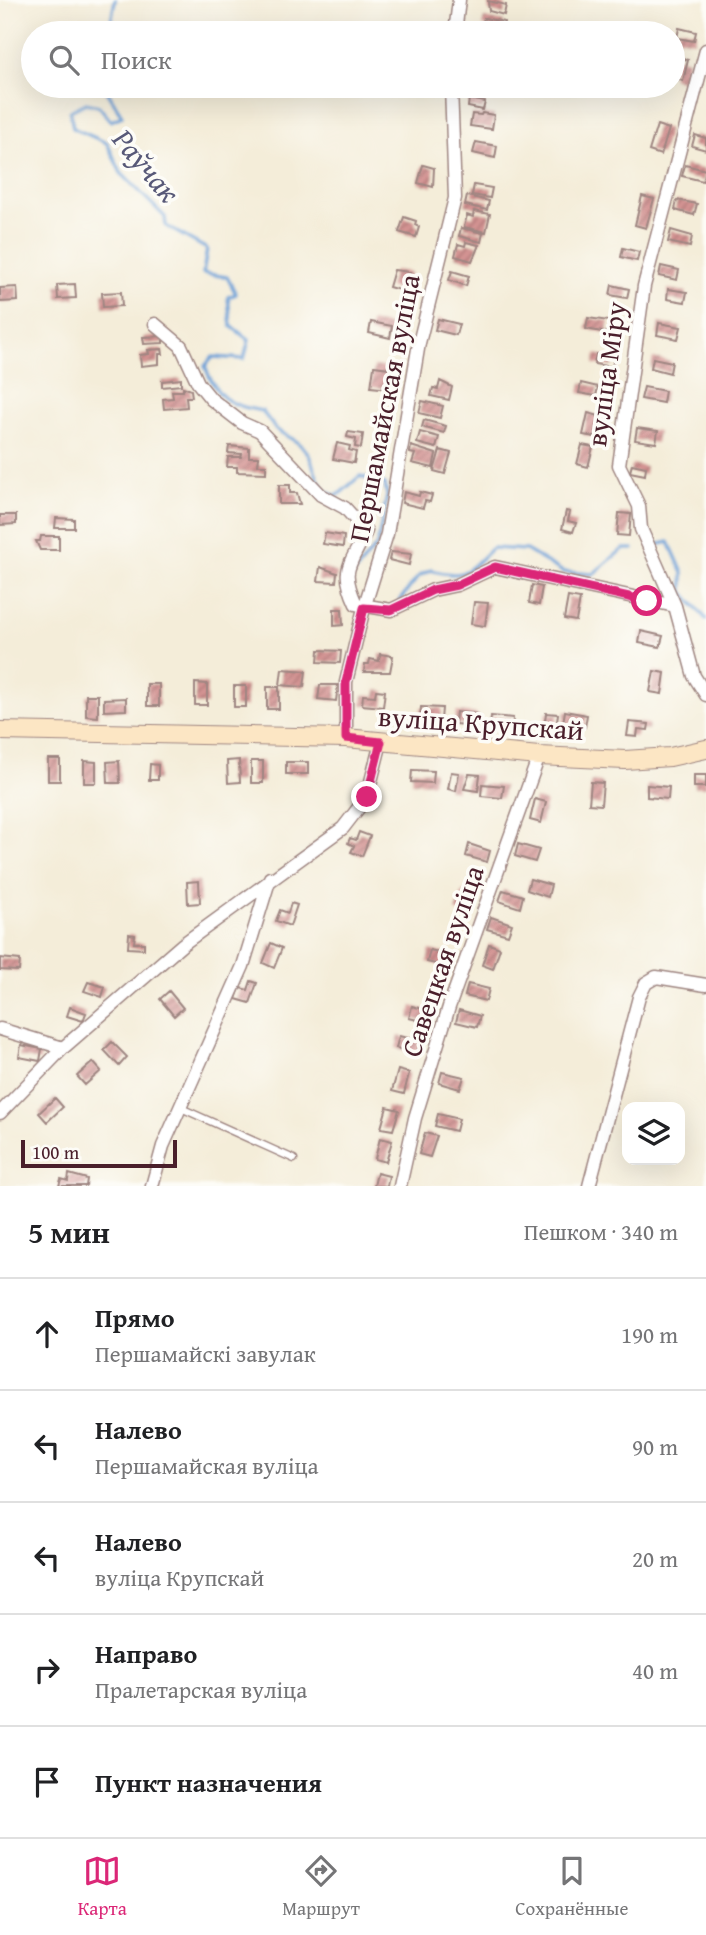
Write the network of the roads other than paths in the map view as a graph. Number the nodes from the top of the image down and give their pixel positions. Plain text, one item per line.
1 (459, 0) edge
2 (456, 21) edge
3 (706, 50) edge
4 (451, 98) edge
5 (155, 324) dead end
6 (367, 601) junction
7 (675, 606) junction
8 (706, 695) edge
9 (0, 731) edge
10 (346, 738) junction
11 (381, 742) junction
12 (706, 748) edge
13 (539, 756) junction
14 (270, 878) junction
15 (706, 985) edge
16 (0, 1029) edge
17 (63, 1048) junction
18 (181, 1108) junction
19 (0, 1113) edge
20 (294, 1159) dead end
21 (152, 1186) edge
22 (400, 1186) edge
23 (589, 1186) edge

1 - 2 street
3 - 7 street, вуліца Міру
4 - 6 street, Першамайская вуліца
5 - 6 street
6 - 7 street
6 - 10 street, Першамайская вуліца
7 - 8 street, вуліца Міру
9 - 10 street, вуліца Крупскай
10 - 11 street, вуліца Крупскай
11 - 13 street, вуліца Крупскай
11 - 14 street
12 - 13 street, вуліца Крупскай
13 - 22 street, Савецкая вуліца
14 - 17 street
14 - 18 street
15 - 23 street
16 - 17 street
17 - 19 street
18 - 20 lane
18 - 21 street

